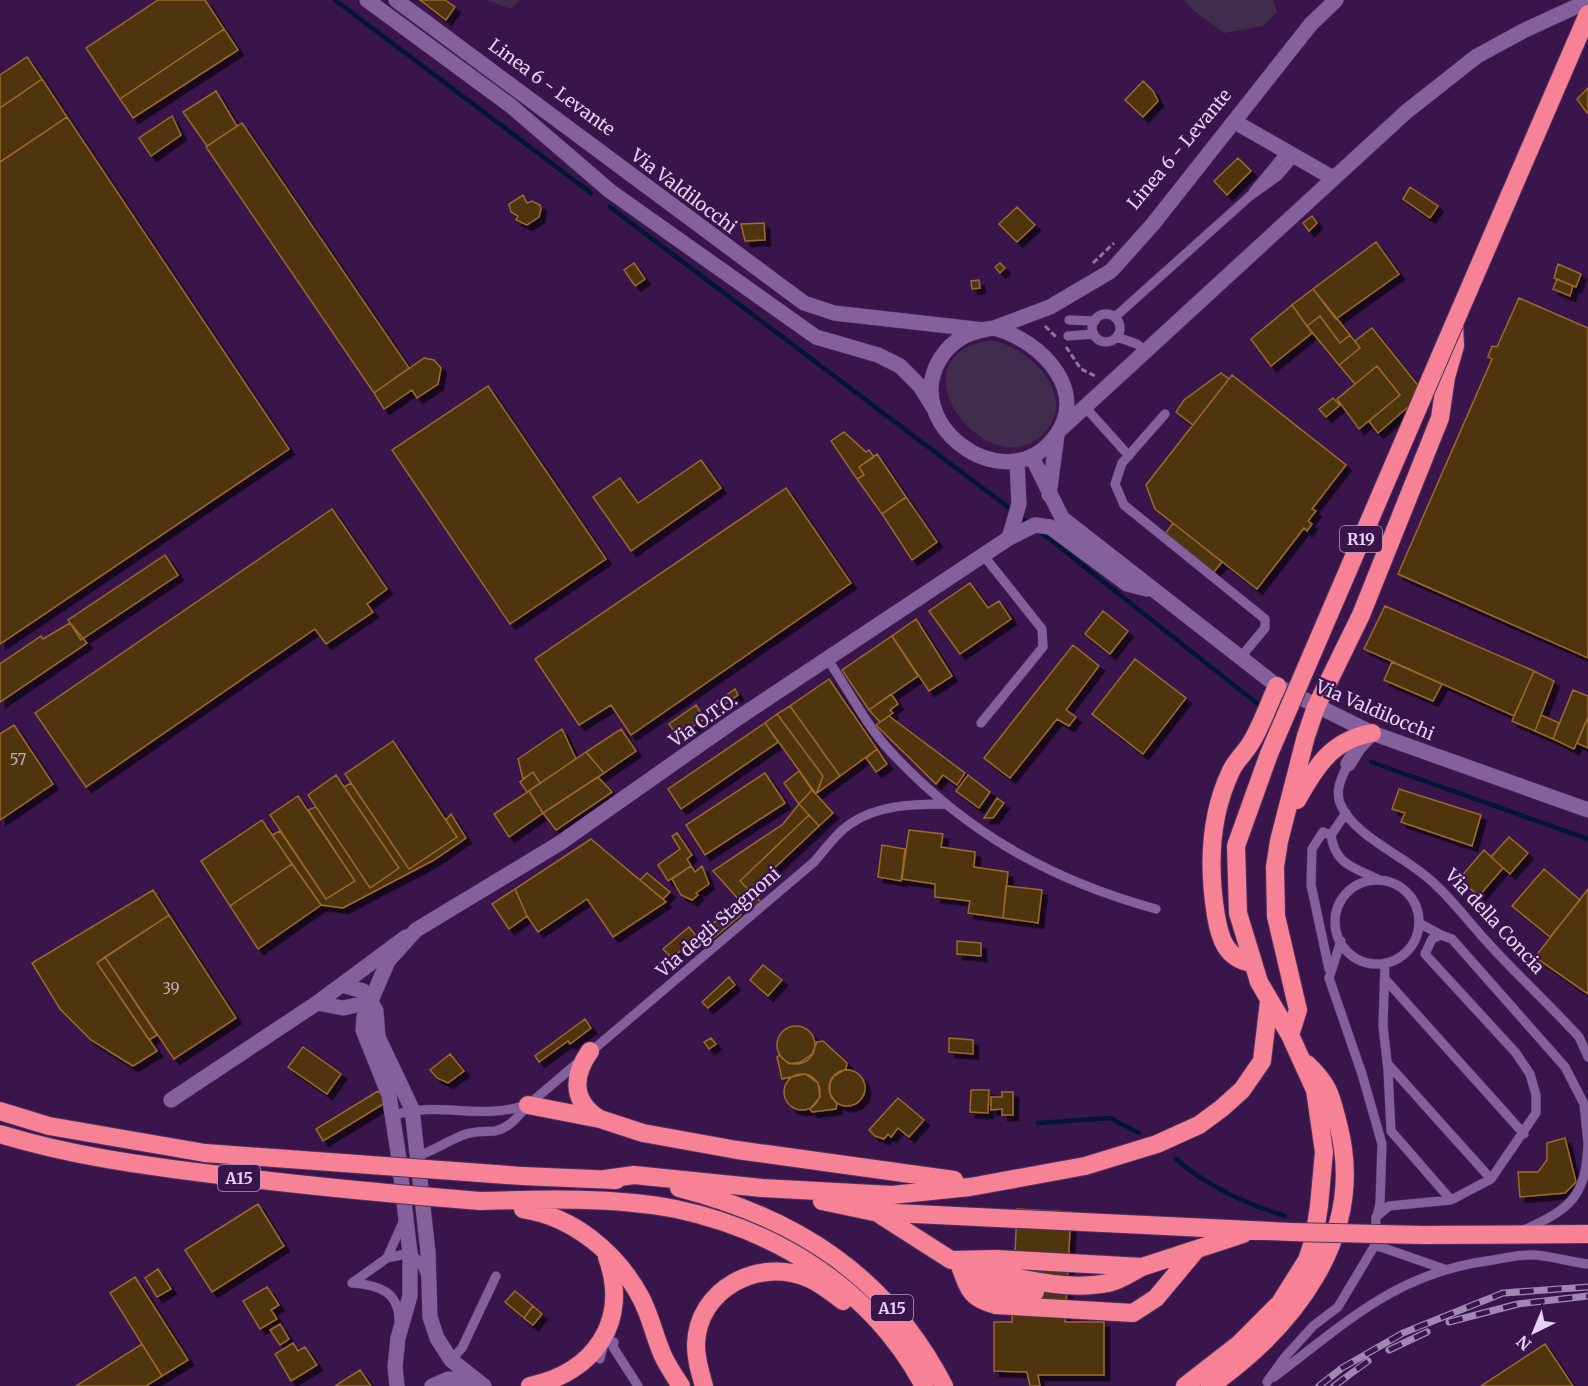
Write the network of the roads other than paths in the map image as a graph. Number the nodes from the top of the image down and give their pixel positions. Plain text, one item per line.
1 (367, 0) edge
2 (396, 0) edge
3 (1336, 0) edge
4 (1588, 1) edge
5 (1588, 14) edge
6 (1235, 122) junction
7 (1290, 154) junction
8 (1333, 178) junction
9 (1115, 317) junction
10 (1068, 320) dead end
11 (1095, 321) junction
12 (1454, 324) junction
13 (989, 329) junction
14 (1094, 334) junction
15 (1068, 336) dead end
16 (1117, 337) junction
17 (1146, 352) junction
18 (933, 408) junction
19 (1086, 408) junction
20 (1165, 414) dead end
21 (1060, 432) junction
22 (1129, 456) junction
23 (1032, 457) junction
24 (1017, 462) junction
25 (1049, 495) junction
26 (1050, 527) joint
27 (1010, 538) junction
28 (984, 556) junction
29 (1152, 590) junction
30 (1240, 658) junction
31 (828, 660) junction
32 (1277, 686) junction
33 (1316, 708) junction
34 (981, 723) dead end
35 (1372, 733) junction
36 (1348, 764) joint
37 (945, 804) junction
38 (1588, 810) edge
39 (1346, 813) junction
40 (1284, 822) junction
41 (1331, 835) junction
42 (1379, 880) junction
43 (1156, 909) dead end
44 (1419, 923) junction
45 (416, 930) junction
46 (1441, 935) junction
47 (1341, 941) junction
48 (1412, 945) junction
49 (1425, 954) junction
50 (1251, 963) junction
51 (1385, 963) junction
52 (1329, 978) junction
53 (1385, 979) junction
54 (342, 985) junction
55 (1269, 1001) junction
56 (371, 1002) junction
57 (317, 1003) junction
58 (344, 1008) junction
59 (363, 1030) junction
60 (1290, 1035) junction
61 (590, 1051) junction
62 (1588, 1057) edge
63 (1301, 1058) junction
64 (1387, 1063) junction
65 (171, 1100) dead end
66 (528, 1105) junction
67 (412, 1109) junction
68 (0, 1111) edge
69 (392, 1116) junction
70 (600, 1119) junction
71 (0, 1134) edge
72 (1524, 1134) junction
73 (1588, 1144) edge
74 (418, 1156) junction
75 (605, 1179) junction
76 (1491, 1179) junction
77 (1010, 1180) junction
78 (762, 1188) junction
79 (1451, 1200) junction
80 (530, 1205) junction
81 (874, 1212) junction
82 (406, 1215) junction
83 (1376, 1217) junction
84 (1253, 1230) junction
85 (1519, 1233) junction
86 (1588, 1234) edge
87 (1375, 1245) junction
88 (1197, 1250) junction
89 (606, 1252) junction
90 (410, 1253) junction
91 (387, 1258) junction
92 (949, 1259) junction
93 (1166, 1260) junction
94 (1588, 1264) edge
95 (1142, 1267) junction
96 (1444, 1269) junction
97 (496, 1276) dead end
98 (428, 1278) junction
99 (398, 1338) junction
100 (610, 1338) junction
101 (600, 1359) dead end
102 (452, 1360) junction
103 (479, 1383) edge
104 (1265, 1384) edge
105 (397, 1386) edge
106 (432, 1386) edge
107 (530, 1386) edge
108 (638, 1386) edge
109 (681, 1386) edge
110 (704, 1386) edge
111 (923, 1386) edge
112 (944, 1386) edge
113 (1185, 1386) edge
114 (1210, 1386) edge

1 - 18 street
2 - 13 street, Via Valdilocchi
3 - 6 street
4 - 8 street
5 - 12 highway, R19
6 - 7 street
6 - 13 street
7 - 8 street
7 - 9 lane
8 - 17 street
9 - 11 lane
9 - 16 lane
10 - 11 lane
11 - 14 lane
12 - 33 highway
12 - 50 highway, R19, bridge
13 - 18 street
13 - 21 street
14 - 15 lane
14 - 16 lane
16 - 17 lane
17 - 19 street
18 - 24 street
19 - 21 street
19 - 22 lane
20 - 22 lane
21 - 23 street
21 - 25 street
22 - 30 lane
23 - 24 street
23 - 25 street
24 - 27 street
25 - 29 street
26 - 27 street, Via O.T.O.
26 - 29 street, Via Valdilocchi
27 - 28 street, Via O.T.O.
28 - 31 street, Via O.T.O.
28 - 34 lane
29 - 30 street, Via Valdilocchi
30 - 32 street, Via Valdilocchi
31 - 37 lane
31 - 45 street, Via O.T.O.
32 - 33 street, Via Valdilocchi
32 - 50 highway
33 - 35 street, Via Valdilocchi
33 - 40 highway
35 - 36 street
35 - 38 street, Via Valdilocchi
35 - 40 highway
36 - 39 lane
37 - 43 lane
37 - 61 lane, Via degli Stagnoni
39 - 41 lane
39 - 62 lane, Via della Concia
40 - 60 highway
41 - 42 lane
41 - 52 lane
42 - 44 lane
42 - 47 lane
44 - 46 lane
44 - 48 lane
45 - 54 street, Via O.T.O.
45 - 56 street, Via O.T.O.
46 - 49 lane
46 - 73 lane
47 - 51 lane
47 - 52 lane
48 - 49 lane
48 - 51 lane
49 - 72 lane
50 - 55 highway, R19
51 - 53 lane
52 - 83 lane
53 - 64 lane
53 - 72 lane
54 - 56 street
54 - 57 street, Via O.T.O.
55 - 60 highway
55 - 77 highway
56 - 58 street
56 - 59 street, Via O.T.O.
56 - 67 street
57 - 58 street
57 - 65 street, Via O.T.O.
58 - 59 street
59 - 69 street
60 - 63 highway
61 - 66 lane, Via degli Stagnoni
61 - 70 highway
63 - 113 highway
63 - 114 highway
64 - 76 lane
64 - 79 lane
66 - 67 lane
66 - 70 highway
66 - 74 lane, Via degli Stagnoni
67 - 69 lane
67 - 74 street
68 - 75 highway, A15 / A15, bridge
69 - 82 street
70 - 77 highway
71 - 80 highway, A15 / A15, bridge
72 - 76 lane
73 - 85 lane
74 - 98 street
75 - 78 highway
75 - 112 highway, A15 / A15
76 - 79 lane
77 - 78 highway
78 - 81 highway
79 - 83 lane
80 - 89 highway
80 - 111 highway, A15 / A15
81 - 84 highway
81 - 92 highway
82 - 90 street
82 - 91 lane
83 - 87 lane
84 - 85 highway, bridge
84 - 88 highway
85 - 86 highway
87 - 96 lane
87 - 104 lane
88 - 92 highway
88 - 93 highway
89 - 100 highway
89 - 109 highway
90 - 91 lane
90 - 98 lane
90 - 99 street
91 - 99 lane
92 - 93 highway
92 - 95 highway
92 - 95 highway
93 - 95 highway
94 - 96 lane
96 - 104 lane
97 - 102 lane
98 - 102 street
99 - 105 street
100 - 101 lane
100 - 107 highway
100 - 108 lane
102 - 103 street
103 - 106 street
110 - 111 highway

